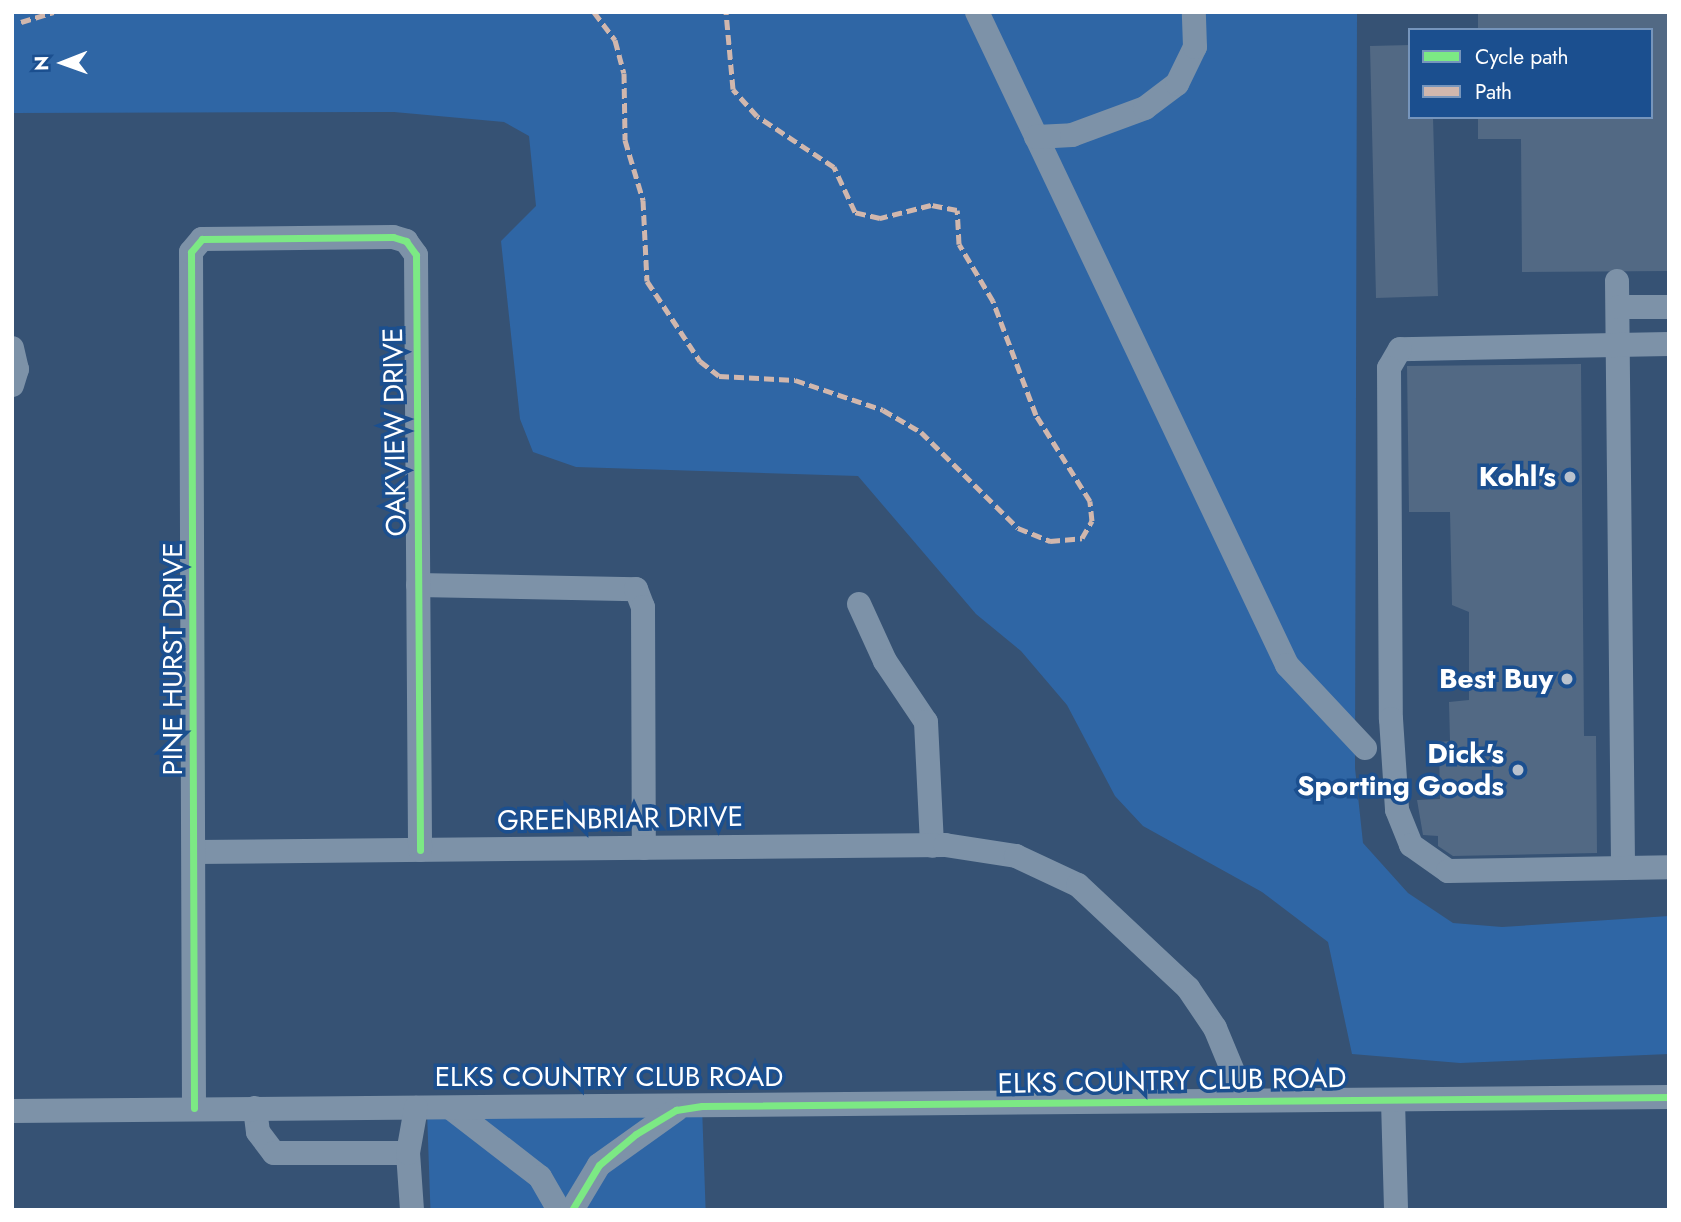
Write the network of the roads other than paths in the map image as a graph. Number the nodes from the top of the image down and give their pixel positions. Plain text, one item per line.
1 (977, 12) edge
2 (1194, 12) edge
3 (1035, 136) junction
4 (191, 252) joint
5 (1617, 281) dead end
6 (1619, 307) junction
7 (1669, 307) edge
8 (1618, 344) junction
9 (1669, 344) edge
10 (12, 348) edge
11 (12, 385) edge
12 (418, 585) junction
13 (859, 604) dead end
14 (1365, 748) dead end
15 (932, 846) junction
16 (644, 848) junction
17 (420, 850) junction
18 (195, 852) junction
19 (1669, 867) edge
20 (1623, 868) junction
21 (1669, 1097) edge
22 (1244, 1098) junction
23 (1393, 1101) junction
24 (194, 1108) junction
25 (255, 1108) junction
26 (416, 1108) junction
27 (452, 1109) junction
28 (676, 1110) junction
29 (12, 1111) edge
30 (408, 1153) junction
31 (412, 1210) edge
32 (559, 1210) edge
33 (572, 1210) edge
34 (1396, 1210) edge

1 - 3 street
2 - 3 street
3 - 14 street
4 - 12 street, OAKVIEW DRIVE
4 - 18 street, PINE HURST DRIVE
5 - 6 street
6 - 7 street
6 - 8 street
8 - 9 street
8 - 20 street
8 - 20 street
10 - 11 street
12 - 16 street
12 - 17 street, OAKVIEW DRIVE
13 - 15 street
15 - 16 street, GREENBRIAR DRIVE
15 - 22 street, GREENBRIAR DRIVE
16 - 17 street, GREENBRIAR DRIVE
17 - 18 street, GREENBRIAR DRIVE
18 - 24 street, PINE HURST DRIVE
19 - 20 street
21 - 23 street, ELKS COUNTRY CLUB ROAD
22 - 23 street, ELKS COUNTRY CLUB ROAD
22 - 28 street, ELKS COUNTRY CLUB ROAD
23 - 34 street
24 - 25 street, ELKS COUNTRY CLUB ROAD
24 - 29 street, ELKS COUNTRY CLUB ROAD
25 - 26 street, ELKS COUNTRY CLUB ROAD
25 - 30 street
26 - 27 street, ELKS COUNTRY CLUB ROAD
26 - 30 street
27 - 28 street, ELKS COUNTRY CLUB ROAD
27 - 32 street
28 - 33 street
30 - 31 street

